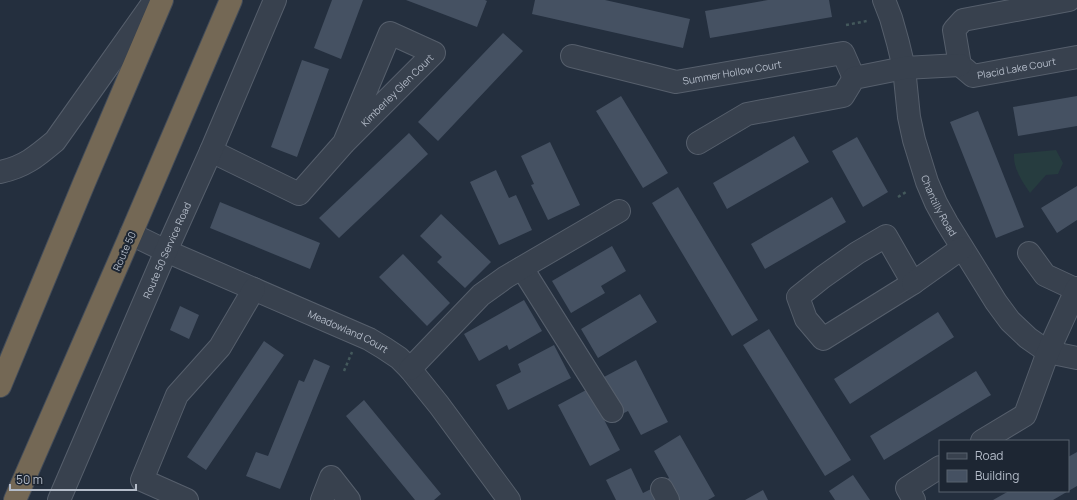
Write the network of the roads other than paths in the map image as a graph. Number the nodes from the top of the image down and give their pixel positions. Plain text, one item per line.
1 (155, 0) edge
2 (162, 0) edge
3 (231, 0) edge
4 (275, 0) edge
5 (884, 0) edge
6 (1069, 0) edge
7 (572, 56) dead end
8 (1077, 57) edge
9 (960, 65) junction
10 (904, 68) junction
11 (854, 78) junction
12 (344, 143) junction
13 (698, 143) dead end
14 (211, 151) junction
15 (0, 172) edge
16 (619, 211) dead end
17 (131, 234) junction
18 (962, 248) junction
19 (166, 251) junction
20 (1029, 253) dead end
21 (522, 268) junction
22 (913, 283) junction
23 (254, 289) junction
24 (1077, 289) edge
25 (1048, 352) junction
26 (1077, 358) edge
27 (410, 368) junction
28 (0, 386) edge
29 (612, 411) dead end
30 (984, 440) edge
31 (939, 468) edge
32 (15, 500) edge
33 (59, 500) edge
34 (187, 500) edge
35 (322, 500) edge
36 (349, 500) edge
37 (509, 500) edge
38 (914, 500) edge

1 - 15 street
2 - 28 highway
3 - 17 highway, Route 50
4 - 14 street, Route 50 Service Road
5 - 10 street, Chantilly Road
6 - 9 street
7 - 11 street, Summer Hollow Court
8 - 9 street, Placid Lake Court
9 - 10 street
10 - 11 street
10 - 18 street, Chantilly Road
11 - 13 street
12 - 12 street, Kimberley Glen Court
12 - 14 street, Kimberley Glen Court
14 - 19 street, Route 50 Service Road
16 - 21 street
17 - 19 street, Meadowland Court
17 - 32 highway, Route 50
18 - 22 street
18 - 25 street, Chantilly Road
19 - 23 street, Meadowland Court
19 - 33 street, Route 50 Service Road
20 - 24 street
21 - 27 street
21 - 29 street
22 - 22 street
23 - 27 street, Meadowland Court
23 - 34 street
24 - 25 street
25 - 26 street, Chantilly Road
25 - 30 street
27 - 37 street, Meadowland Court
31 - 38 street
35 - 36 street

